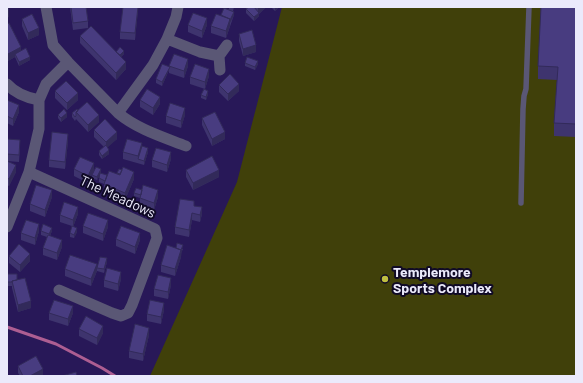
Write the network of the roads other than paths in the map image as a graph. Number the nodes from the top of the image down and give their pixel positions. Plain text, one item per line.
1 (46, 7) edge
2 (178, 7) edge
3 (529, 7) edge
4 (166, 39) junction
5 (227, 45) dead end
6 (219, 56) junction
7 (68, 62) junction
8 (220, 70) dead end
9 (7, 84) edge
10 (39, 100) junction
11 (118, 113) junction
12 (186, 146) dead end
13 (29, 172) junction
14 (521, 203) dead end
15 (7, 227) edge
16 (59, 290) dead end

1 - 7 street
2 - 4 street
3 - 14 lane
4 - 6 street
4 - 11 street
5 - 6 street
6 - 8 street
7 - 10 street
7 - 11 street
9 - 10 street
10 - 13 street
11 - 12 street
13 - 15 street
13 - 16 street, The Meadows

